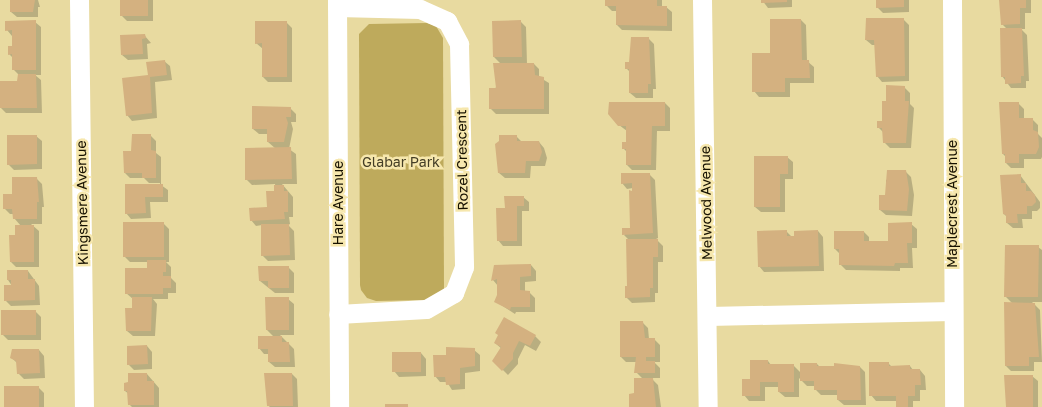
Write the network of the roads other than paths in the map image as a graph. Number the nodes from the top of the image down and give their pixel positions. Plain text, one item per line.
1 (79, 0) edge
2 (702, 0) edge
3 (952, 0) edge
4 (337, 3) edge
5 (952, 311) junction
6 (338, 314) junction
7 (708, 316) junction
8 (84, 407) edge
9 (339, 407) edge
10 (708, 407) edge
11 (954, 407) edge

1 - 8 street, Kingsmere Avenue
2 - 7 street, Melwood Avenue
3 - 5 street, Maplecrest Avenue
4 - 6 street, Hare Avenue
4 - 6 street, Rozel Crescent
5 - 7 street
5 - 11 street, Maplecrest Avenue
6 - 9 street, Hare Avenue
7 - 10 street, Melwood Avenue

